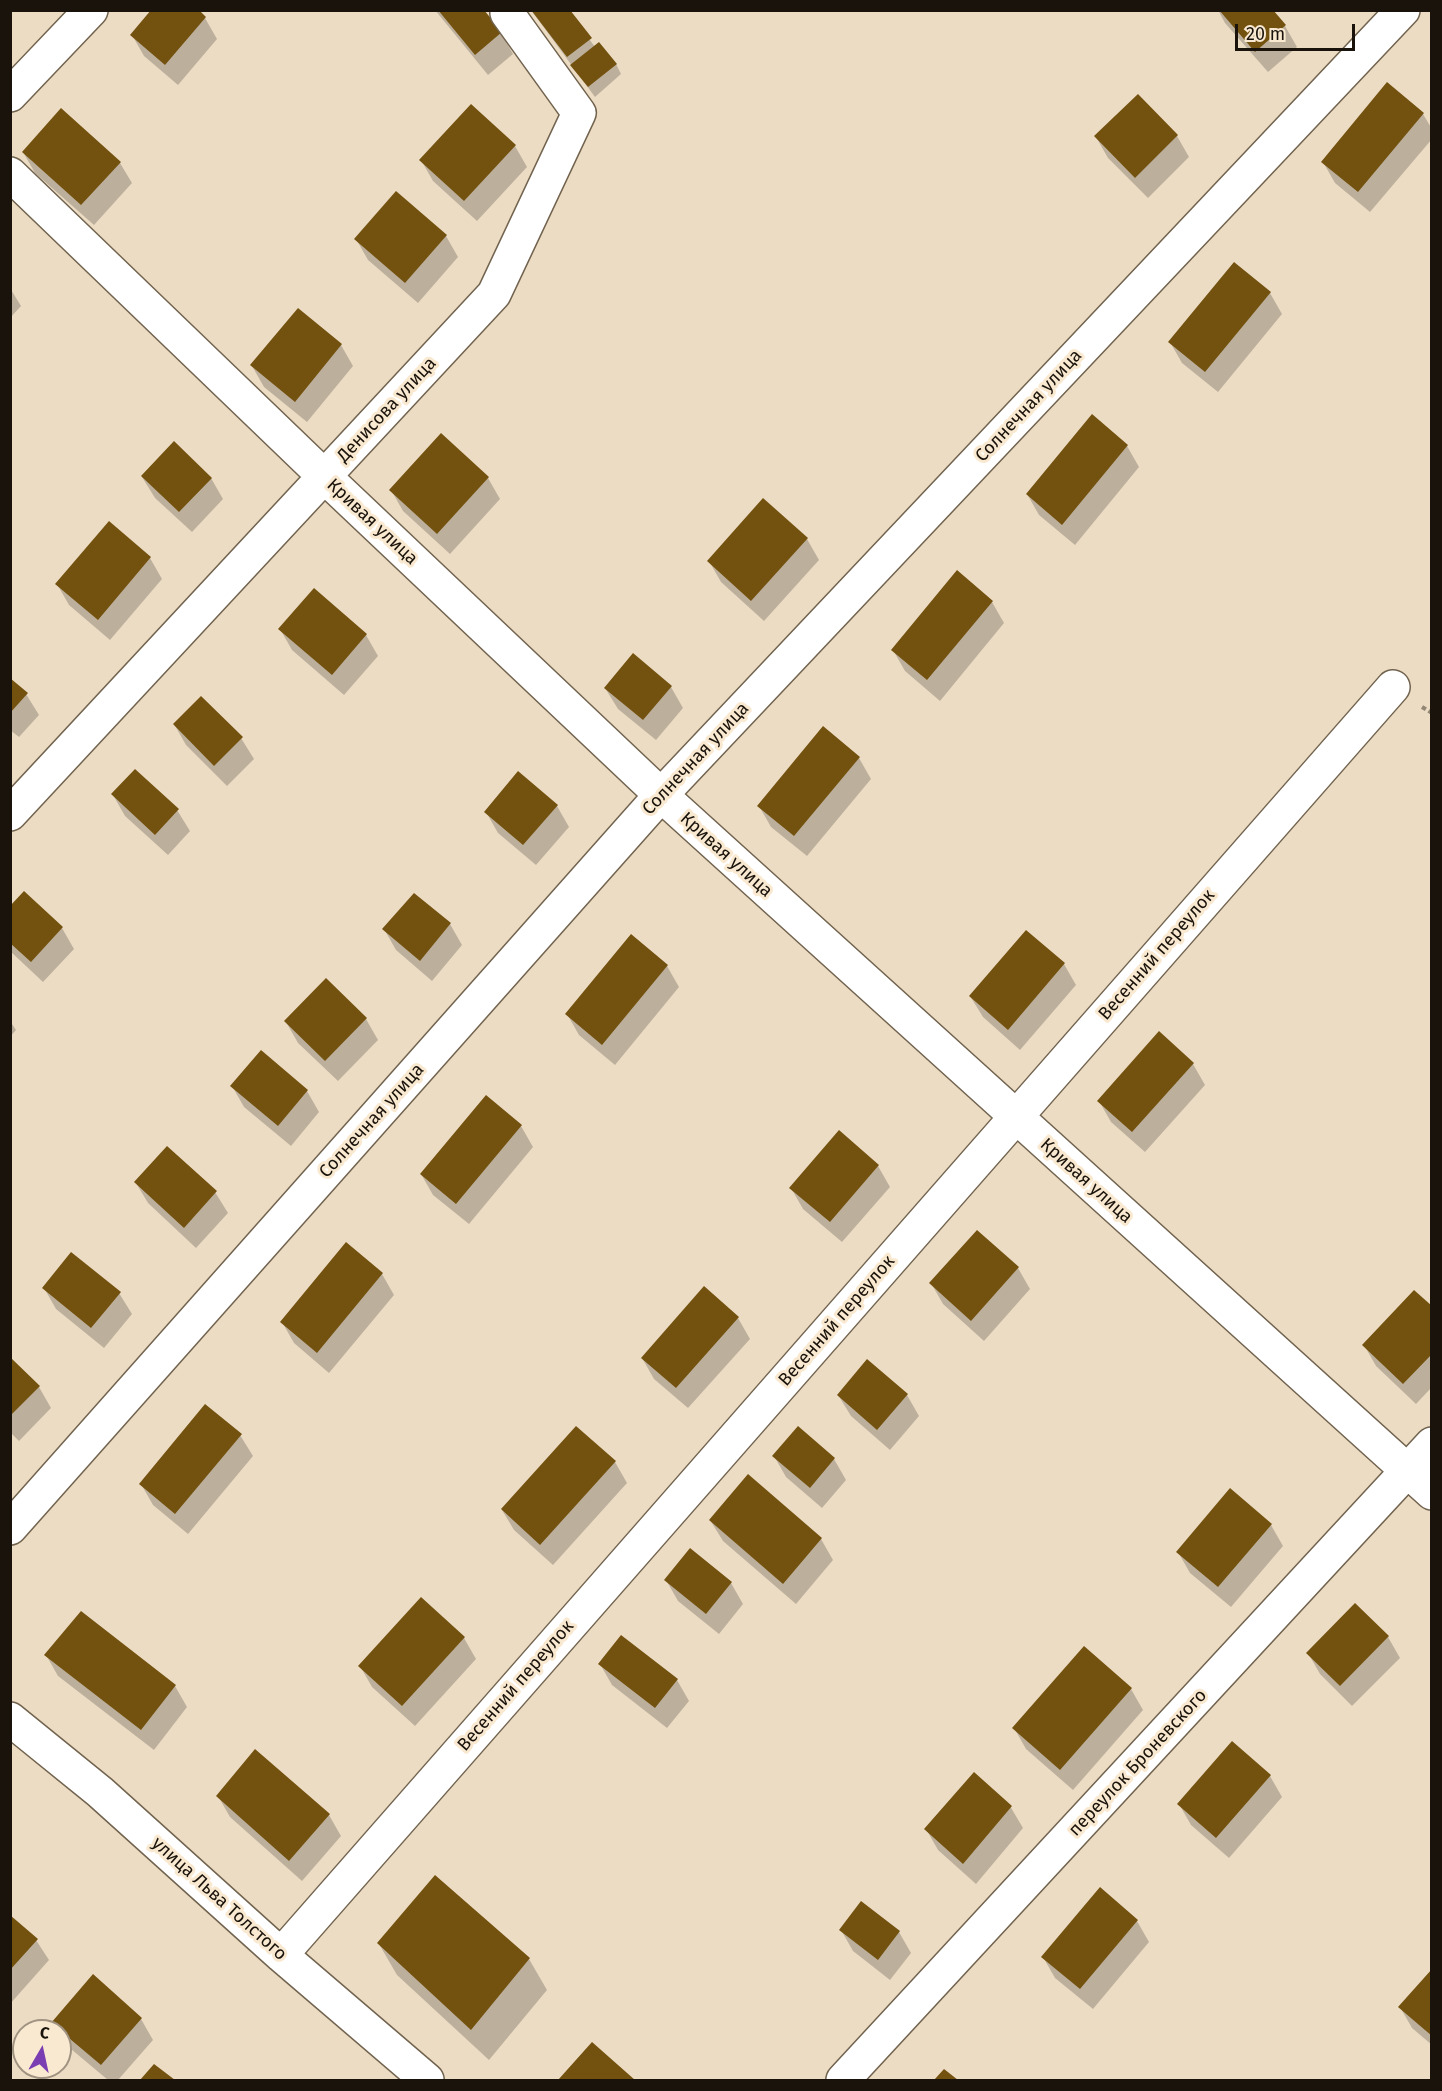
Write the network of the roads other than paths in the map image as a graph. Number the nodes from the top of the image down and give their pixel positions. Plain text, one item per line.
1 (91, 10) edge
2 (1403, 10) edge
3 (507, 14) dead end
4 (10, 95) edge
5 (10, 174) edge
6 (325, 477) junction
7 (1393, 687) dead end
8 (661, 795) junction
9 (10, 814) edge
10 (1015, 1118) junction
11 (1431, 1444) edge
12 (1408, 1471) junction
13 (1431, 1493) edge
14 (10, 1528) edge
15 (10, 1719) edge
16 (281, 1955) junction
17 (427, 2080) edge
18 (843, 2080) edge

1 - 4 street
2 - 8 street, Солнечная улица
3 - 6 street, Денисова улица
5 - 6 street, Кривая улица
6 - 8 street, Кривая улица
6 - 9 street, Денисова улица
7 - 10 street, Весенний переулок
8 - 10 street, Кривая улица
8 - 14 street, Солнечная улица
10 - 12 street, Кривая улица
10 - 16 street, Весенний переулок
11 - 12 street, переулок Броневского
12 - 13 street, Кривая улица
12 - 18 street, переулок Броневского
15 - 16 street, улица Льва Толстого
16 - 17 street, улица Льва Толстого

